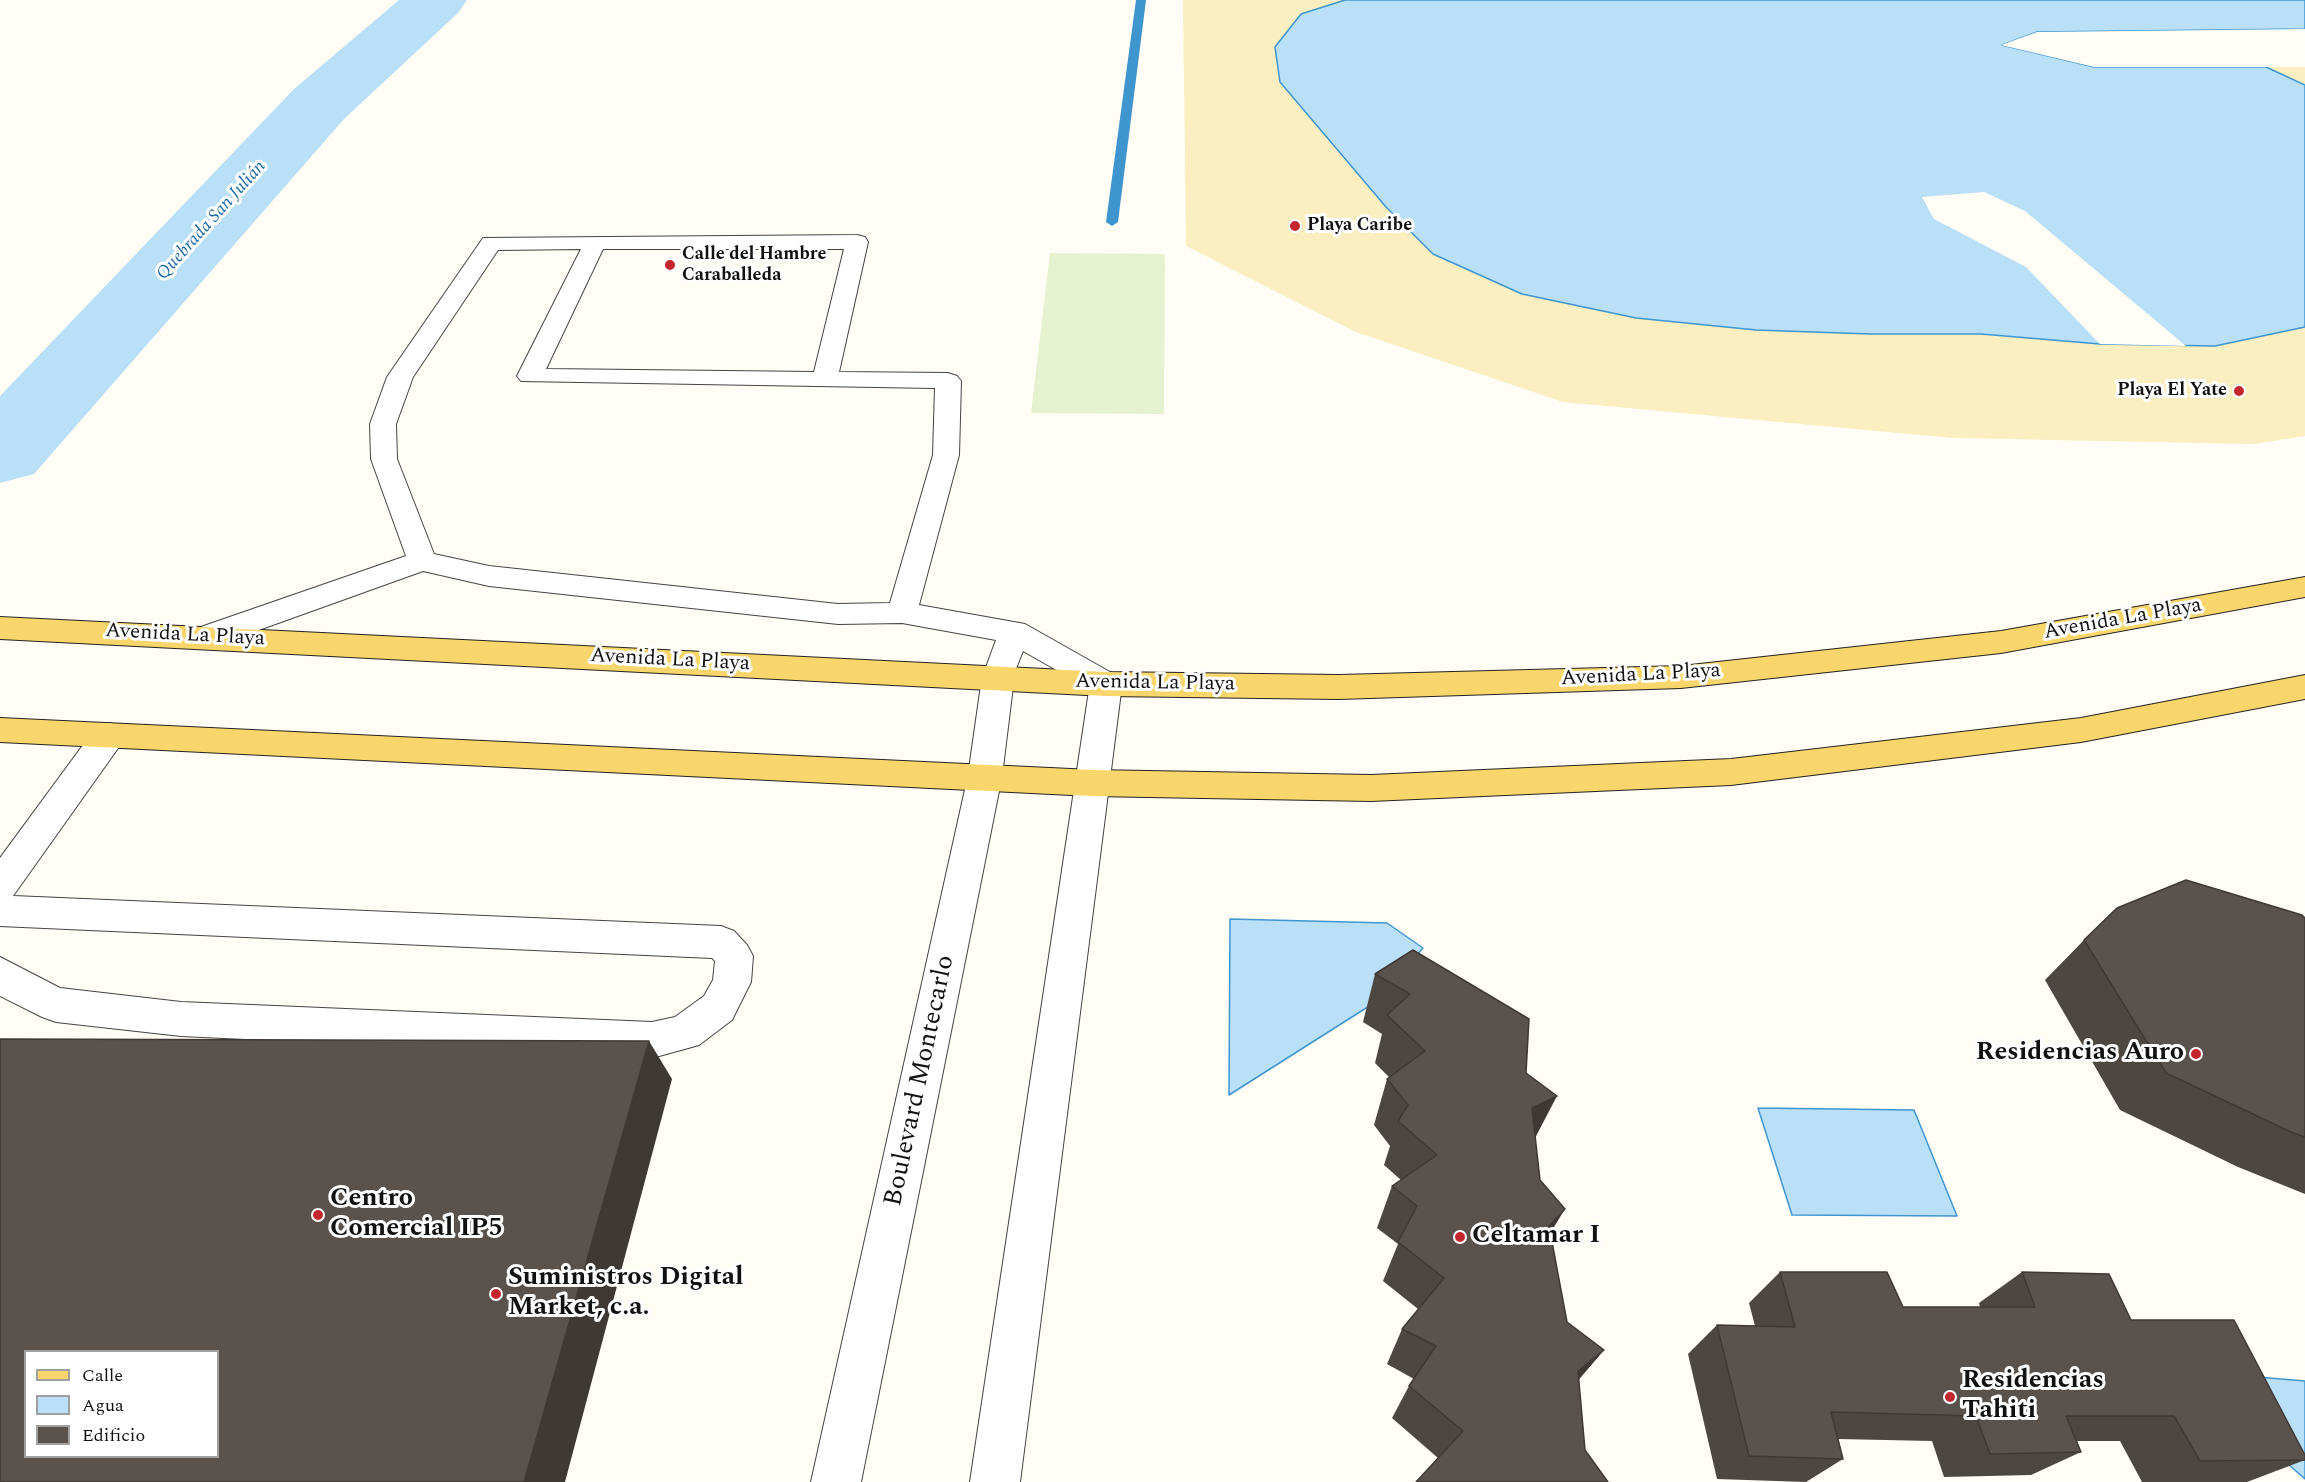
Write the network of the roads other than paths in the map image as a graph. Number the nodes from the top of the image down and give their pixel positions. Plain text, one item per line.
1 (595, 243) junction
2 (825, 379) junction
3 (422, 561) junction
4 (2305, 588) edge
5 (902, 613) junction
6 (0, 628) edge
7 (1014, 632) junction
8 (206, 637) junction
9 (998, 678) junction
10 (1106, 684) junction
11 (2305, 687) edge
12 (0, 730) edge
13 (109, 735) junction
14 (986, 776) junction
15 (1092, 783) junction
16 (0, 886) edge
17 (0, 911) edge
18 (0, 974) edge
19 (836, 1482) edge
20 (995, 1482) edge

1 - 2 street
1 - 2 street
1 - 3 street
2 - 5 street
3 - 5 street
3 - 8 street
4 - 10 main road, Avenida La Playa
5 - 7 street
6 - 8 main road, Avenida La Playa
7 - 9 street, Boulevard Montecarlo
7 - 10 street
8 - 9 main road, Avenida La Playa
9 - 10 main road, Avenida La Playa
9 - 14 street, Boulevard Montecarlo
10 - 15 street
11 - 15 main road
12 - 13 main road
13 - 14 main road
13 - 16 street
14 - 15 main road
14 - 19 street, Boulevard Montecarlo
15 - 20 street
17 - 18 street

